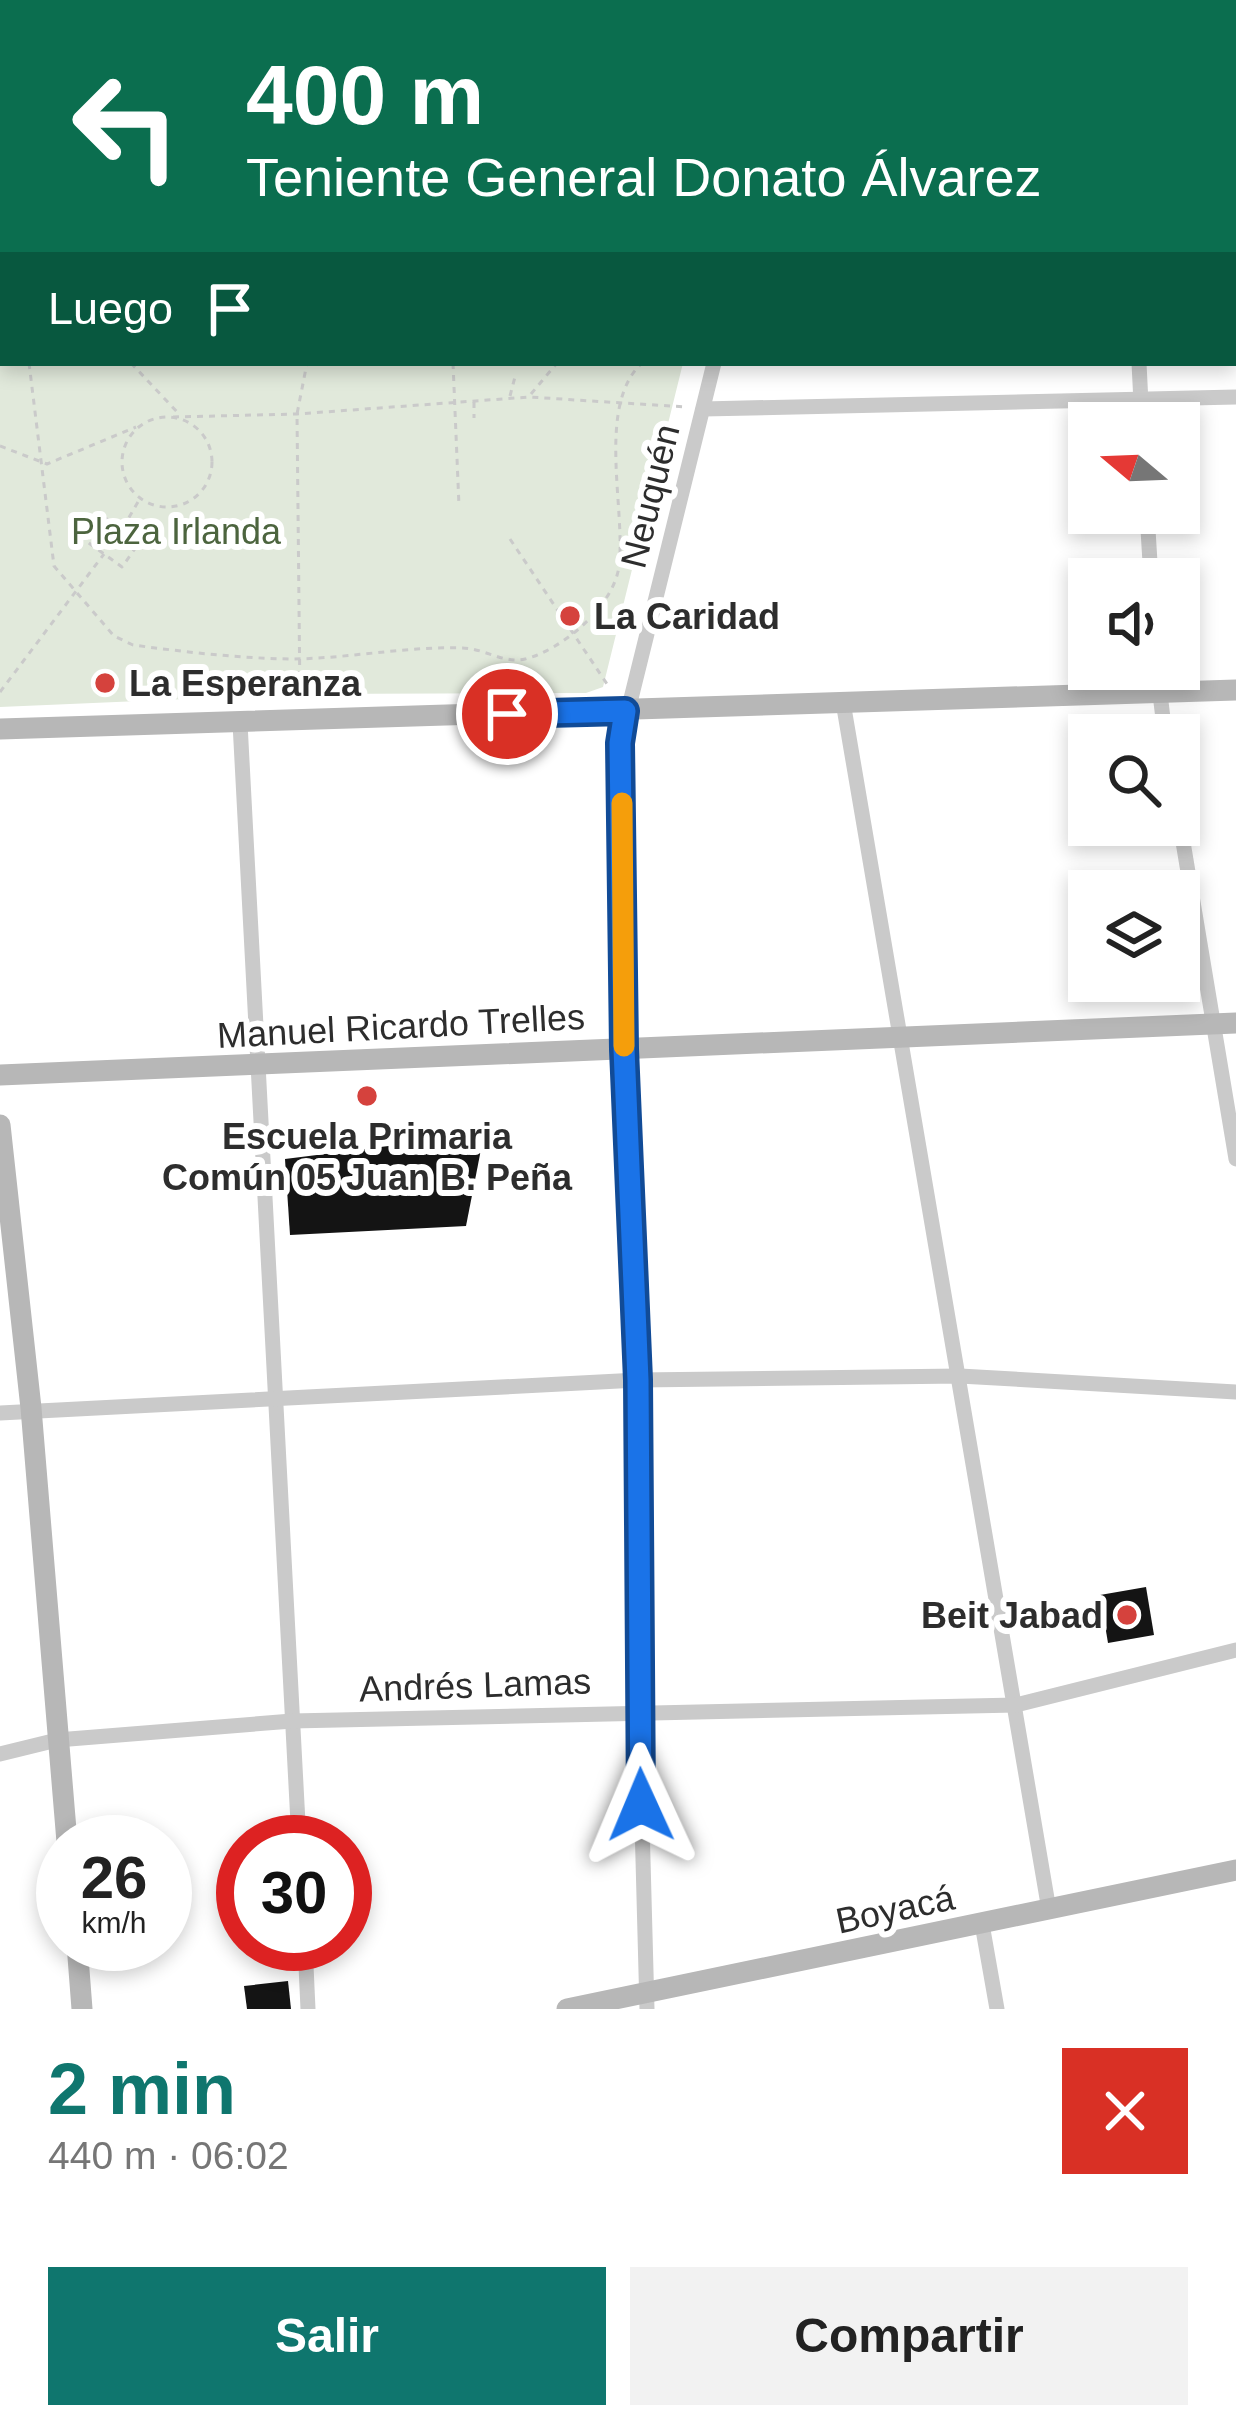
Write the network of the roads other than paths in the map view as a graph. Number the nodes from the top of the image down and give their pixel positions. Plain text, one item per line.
1 (713, 366) edge
2 (1139, 366) edge
3 (1236, 397) edge
4 (1141, 401) junction
5 (703, 409) junction
6 (1200, 685) edge
7 (1068, 686) edge
8 (1236, 690) edge
9 (843, 702) junction
10 (625, 711) junction
11 (240, 723) junction
12 (0, 729) edge
13 (1185, 846) edge
14 (1225, 1023) edge
15 (901, 1036) junction
16 (624, 1049) junction
17 (259, 1066) junction
18 (0, 1075) edge
19 (0, 1125) edge
20 (1236, 1159) edge
21 (960, 1376) junction
22 (638, 1380) junction
23 (1236, 1392) edge
24 (277, 1398) junction
25 (31, 1408) junction
26 (0, 1413) edge
27 (1236, 1650) edge
28 (1016, 1705) junction
29 (639, 1711) junction
30 (292, 1721) junction
31 (57, 1740) junction
32 (0, 1754) edge
33 (64, 1815) edge
34 (297, 1815) edge
35 (1236, 1870) edge
36 (1049, 1910) junction
37 (982, 1924) junction
38 (79, 1971) edge
39 (306, 1971) edge
40 (646, 2001) edge
41 (82, 2009) edge
42 (308, 2009) edge
43 (567, 2009) edge
44 (997, 2009) edge

1 - 5 street, Neuquén
2 - 4 street
3 - 4 street
4 - 5 street
5 - 10 street, Neuquén
6 - 8 street
7 - 9 street
9 - 10 street
9 - 15 street
10 - 11 street
10 - 16 street, Neuquén
11 - 12 street
11 - 17 street
13 - 14 street
14 - 15 street, Manuel Ricardo Trelles
14 - 20 street
15 - 16 street, Manuel Ricardo Trelles
15 - 21 street
16 - 17 street, Manuel Ricardo Trelles
16 - 22 street, Neuquén
17 - 18 street, Manuel Ricardo Trelles
17 - 24 street
19 - 25 street
21 - 22 street
21 - 23 street
21 - 28 street
22 - 24 street
22 - 29 street, Neuquén
24 - 25 street
24 - 30 street
25 - 26 street
25 - 31 street
27 - 28 street, Andrés Lamas
28 - 29 street, Andrés Lamas
28 - 36 street
29 - 30 street, Andrés Lamas
29 - 40 street, Neuquén
30 - 31 street, Andrés Lamas
30 - 34 street
31 - 32 street, Andrés Lamas
31 - 33 street
35 - 36 street, Boyacá
36 - 37 street, Boyacá
37 - 40 street, Boyacá
37 - 44 street
38 - 41 street
39 - 42 street
40 - 43 street, Boyacá

